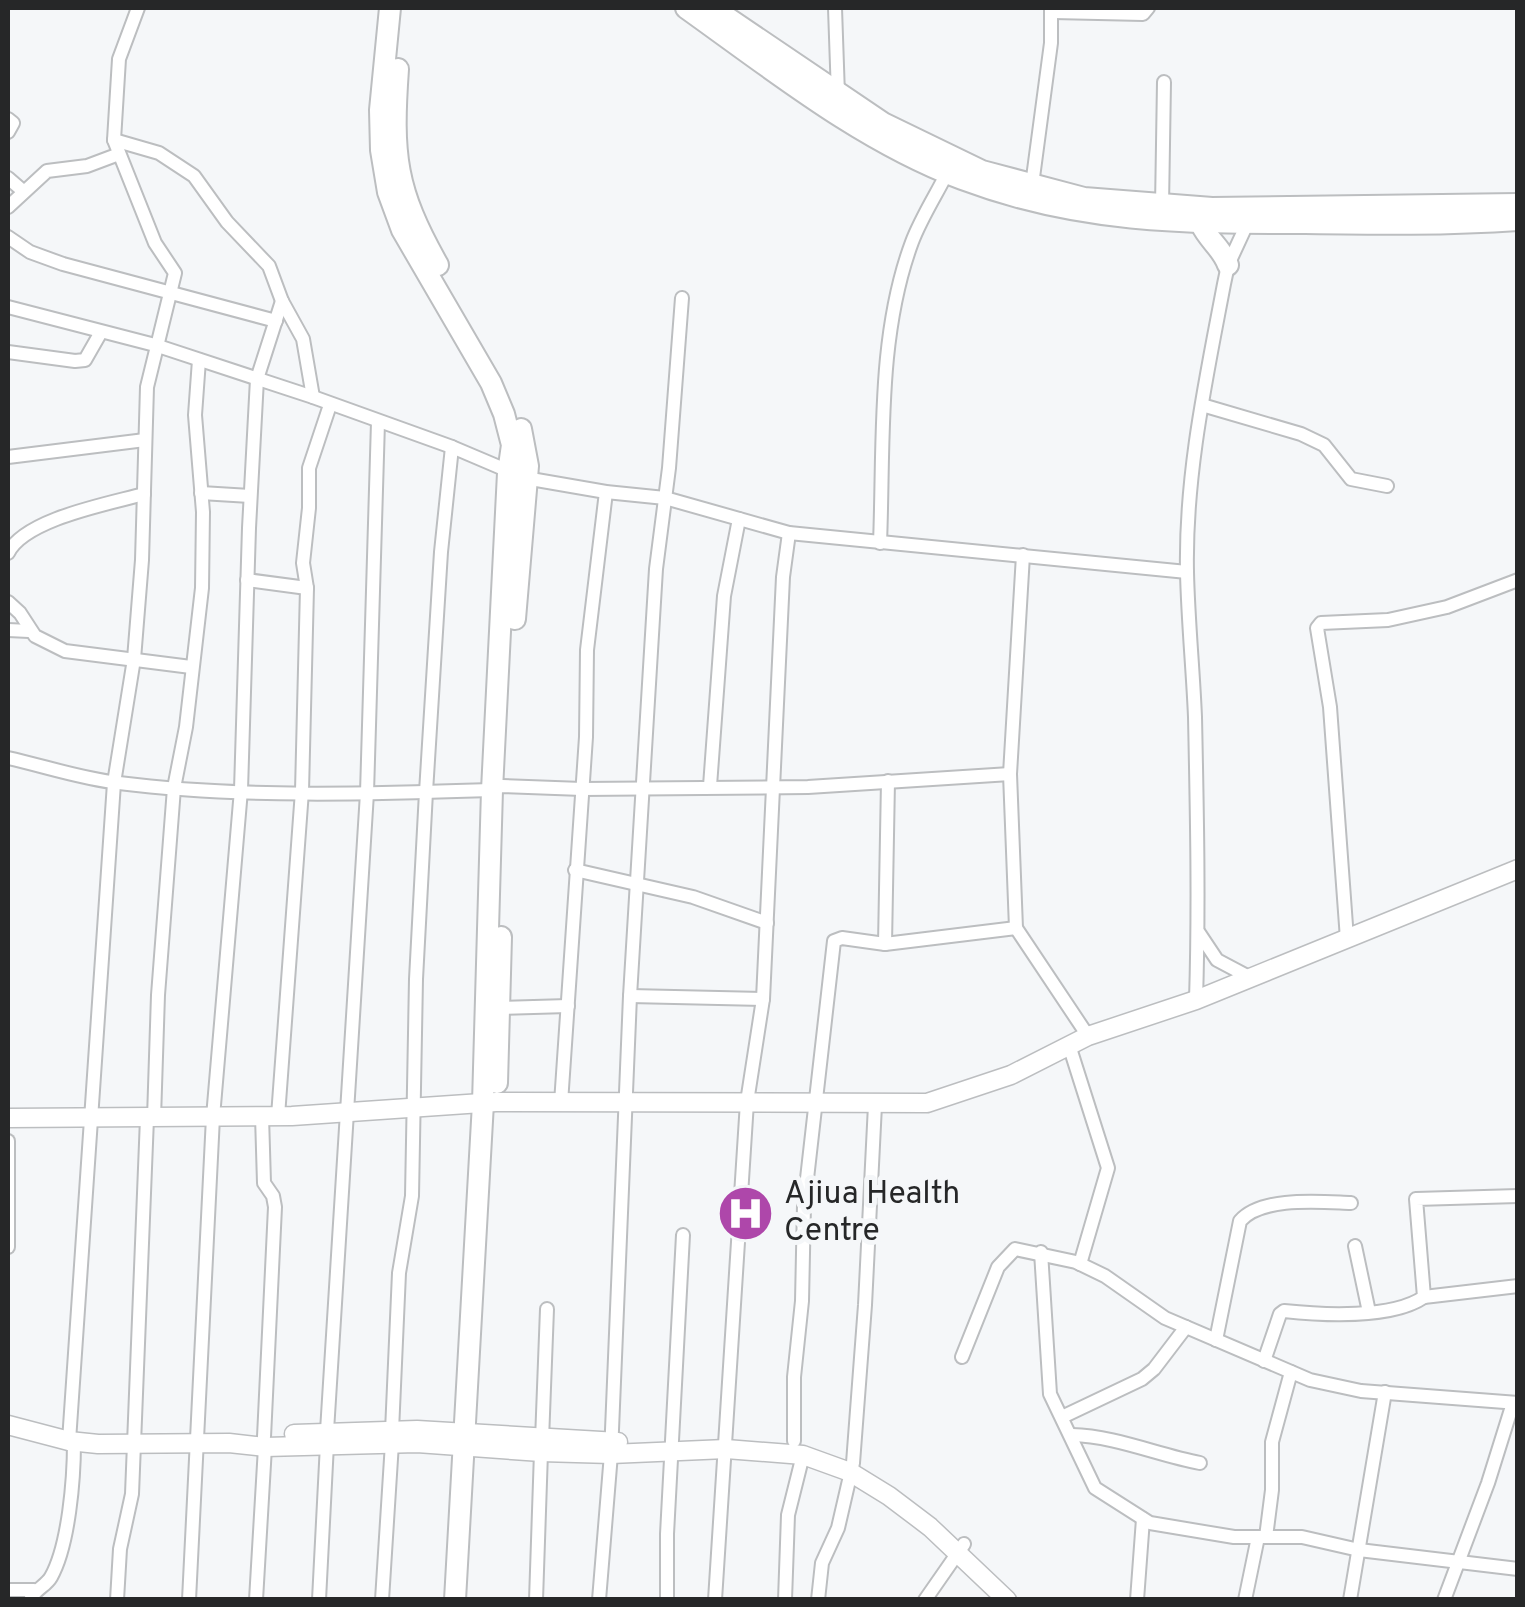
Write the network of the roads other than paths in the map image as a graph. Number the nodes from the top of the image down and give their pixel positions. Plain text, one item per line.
1 (138, 8) edge
2 (390, 8) edge
3 (403, 8) edge
4 (686, 8) edge
5 (713, 8) edge
6 (835, 8) edge
7 (1148, 8) edge
8 (1052, 10) edge
9 (1164, 82) dead end
10 (838, 94) junction
11 (8, 120) edge
12 (8, 132) edge
13 (117, 147) junction
14 (947, 172) junction
15 (8, 178) edge
16 (1032, 185) junction
17 (22, 191) junction
18 (1518, 204) edge
19 (1162, 206) junction
20 (8, 207) edge
21 (1518, 220) edge
22 (1202, 224) junction
23 (1247, 224) junction
24 (8, 238) edge
25 (1228, 265) junction
26 (170, 292) junction
27 (682, 298) dead end
28 (282, 302) junction
29 (8, 307) edge
30 (276, 321) junction
31 (101, 332) junction
32 (156, 346) junction
33 (8, 352) edge
34 (199, 360) junction
35 (257, 379) junction
36 (313, 397) junction
37 (330, 405) junction
38 (1202, 406) junction
39 (378, 422) junction
40 (144, 440) junction
41 (452, 447) junction
42 (8, 456) edge
43 (516, 476) junction
44 (1387, 486) dead end
45 (606, 492) junction
46 (200, 493) junction
47 (144, 494) junction
48 (250, 496) junction
49 (665, 498) junction
50 (739, 519) junction
51 (789, 533) junction
52 (880, 543) junction
53 (8, 553) edge
54 (1022, 556) junction
55 (1187, 572) junction
56 (247, 580) junction
57 (1518, 580) edge
58 (307, 588) junction
59 (8, 602) edge
60 (8, 630) edge
61 (29, 631) junction
62 (134, 659) junction
63 (191, 667) junction
64 (8, 758) edge
65 (1010, 774) junction
66 (888, 781) junction
67 (114, 783) junction
68 (710, 786) junction
69 (775, 787) junction
70 (174, 788) junction
71 (497, 788) junction
72 (645, 788) junction
73 (582, 789) junction
74 (241, 790) junction
75 (302, 791) junction
76 (426, 792) junction
77 (367, 793) junction
78 (1518, 869) edge
79 (575, 870) junction
80 (639, 885) junction
81 (768, 923) junction
82 (1016, 928) junction
83 (1198, 930) junction
84 (1347, 940) junction
85 (885, 944) junction
86 (1251, 978) junction
87 (630, 996) junction
88 (763, 999) junction
89 (1196, 1000) junction
90 (568, 1006) junction
91 (501, 1008) junction
92 (1088, 1036) junction
93 (1069, 1044) junction
94 (747, 1102) junction
95 (490, 1103) junction
96 (561, 1103) junction
97 (814, 1103) junction
98 (626, 1105) junction
99 (875, 1105) junction
100 (414, 1108) junction
101 (346, 1113) junction
102 (270, 1116) junction
103 (212, 1117) junction
104 (8, 1118) edge
105 (90, 1118) junction
106 (151, 1118) junction
107 (8, 1141) edge
108 (1518, 1196) edge
109 (1351, 1203) dead end
110 (683, 1235) dead end
111 (1356, 1246) dead end
112 (8, 1247) edge
113 (1041, 1252) junction
114 (1080, 1264) junction
115 (1518, 1286) edge
116 (1424, 1297) junction
117 (547, 1309) dead end
118 (1369, 1312) junction
119 (1186, 1327) junction
120 (1216, 1340) junction
121 (962, 1357) dead end
122 (1264, 1361) junction
123 (1291, 1372) junction
124 (1385, 1392) junction
125 (1515, 1403) edge
126 (1062, 1417) junction
127 (8, 1424) edge
128 (1072, 1435) junction
129 (392, 1437) junction
130 (327, 1438) junction
131 (470, 1441) junction
132 (72, 1442) junction
133 (265, 1442) junction
134 (198, 1443) junction
135 (135, 1444) junction
136 (726, 1444) junction
137 (541, 1446) junction
138 (672, 1447) junction
139 (612, 1448) junction
140 (798, 1448) junction
141 (1200, 1463) dead end
142 (851, 1468) junction
143 (1143, 1520) junction
144 (1262, 1537) junction
145 (961, 1548) junction
146 (1359, 1550) junction
147 (1457, 1564) junction
148 (1518, 1569) edge
149 (8, 1590) edge
150 (32, 1595) edge
151 (117, 1600) edge
152 (189, 1600) edge
153 (256, 1600) edge
154 (319, 1600) edge
155 (382, 1600) edge
156 (455, 1600) edge
157 (468, 1600) edge
158 (536, 1600) edge
159 (599, 1600) edge
160 (667, 1600) edge
161 (715, 1600) edge
162 (785, 1600) edge
163 (818, 1600) edge
164 (924, 1600) edge
165 (1007, 1600) edge
166 (1021, 1600) edge
167 (1137, 1600) edge
168 (1245, 1600) edge
169 (1350, 1600) edge
170 (1444, 1600) edge

1 - 13 street
2 - 43 main road
3 - 43 main road
4 - 14 main road
5 - 10 main road
6 - 10 street
7 - 8 street
8 - 16 street
9 - 19 street
10 - 16 main road
11 - 12 street
13 - 17 street
13 - 26 street
13 - 28 street
14 - 22 main road
14 - 52 street
15 - 17 street
16 - 19 main road
17 - 20 street
18 - 19 main road
21 - 23 main road
22 - 23 main road
22 - 25 main road
23 - 25 street
24 - 26 street
25 - 38 street
26 - 30 street
26 - 32 street
27 - 49 street
28 - 30 street
28 - 36 street
29 - 31 street
30 - 35 street
31 - 32 street
31 - 33 street
32 - 34 street
32 - 40 street
34 - 35 street
34 - 46 street
35 - 36 street
35 - 48 street
36 - 37 street
37 - 39 street
37 - 58 street
38 - 44 street
38 - 55 street
39 - 41 street
39 - 77 street
40 - 42 street
40 - 47 street
41 - 43 street
41 - 76 street
43 - 45 street
43 - 71 main road
45 - 49 street
45 - 73 street
46 - 48 street
46 - 63 street
47 - 53 street
47 - 62 street
48 - 56 street
49 - 50 street
49 - 72 street
50 - 51 street
50 - 68 street
51 - 52 street
51 - 69 street
52 - 54 street
54 - 55 street
54 - 65 street
55 - 83 street
56 - 58 street
56 - 74 street
57 - 84 street
58 - 75 street
59 - 61 street
60 - 61 street
61 - 62 street
62 - 63 street
62 - 67 street
63 - 70 street
64 - 67 street
65 - 66 street
65 - 82 street
66 - 69 street
66 - 85 street
67 - 70 street
67 - 105 street
68 - 69 street
68 - 72 street
69 - 81 street
70 - 74 street
70 - 106 street
71 - 73 street
71 - 76 street
71 - 91 main road
71 - 95 main road
72 - 73 street
72 - 80 street
73 - 79 street
74 - 75 street
74 - 103 street
75 - 77 street
75 - 102 street
76 - 77 street
76 - 100 street
77 - 101 street
78 - 84 main road
79 - 80 street
79 - 90 street
80 - 81 street
80 - 87 street
81 - 88 street
82 - 85 street
82 - 92 street
83 - 86 street
83 - 89 street
84 - 86 main road
85 - 97 street
86 - 89 main road
87 - 88 street
87 - 98 street
88 - 94 street
89 - 92 main road
90 - 91 street
90 - 96 street
91 - 95 main road
92 - 93 main road
93 - 99 main road
93 - 114 street
94 - 97 main road
94 - 98 main road
94 - 136 street
95 - 96 main road
95 - 100 main road
95 - 131 main road
96 - 98 main road
97 - 99 main road
97 - 140 street
98 - 139 street
99 - 142 street
100 - 101 main road
100 - 129 street
101 - 102 main road
101 - 130 street
102 - 103 main road
102 - 133 street
103 - 106 main road
103 - 134 street
104 - 105 main road
105 - 106 main road
105 - 132 street
106 - 135 street
107 - 112 street
108 - 116 street
109 - 120 street
110 - 138 street
111 - 118 street
113 - 114 street
113 - 121 street
113 - 126 street
114 - 119 street
115 - 116 street
116 - 118 street
117 - 137 street
118 - 122 street
119 - 120 street
119 - 126 street
120 - 122 street
122 - 123 street
123 - 124 street
123 - 144 street
124 - 125 street
124 - 146 street
125 - 147 street
126 - 128 street
127 - 132 main road
128 - 141 street
128 - 143 street
129 - 130 main road
129 - 131 main road
129 - 155 street
130 - 133 main road
130 - 154 street
131 - 137 main road
131 - 156 main road
131 - 157 main road
132 - 135 main road
132 - 150 street
133 - 134 main road
133 - 153 street
134 - 135 main road
134 - 152 street
135 - 151 street
136 - 138 main road
136 - 140 main road
136 - 161 street
137 - 139 main road
137 - 158 street
138 - 139 main road
138 - 160 street
139 - 159 street
140 - 142 main road
140 - 162 street
142 - 145 main road
142 - 163 street
143 - 144 street
143 - 167 street
144 - 146 street
144 - 168 street
145 - 164 street
145 - 165 main road
145 - 166 main road
146 - 147 street
146 - 169 street
147 - 148 street
147 - 170 street
149 - 150 street

